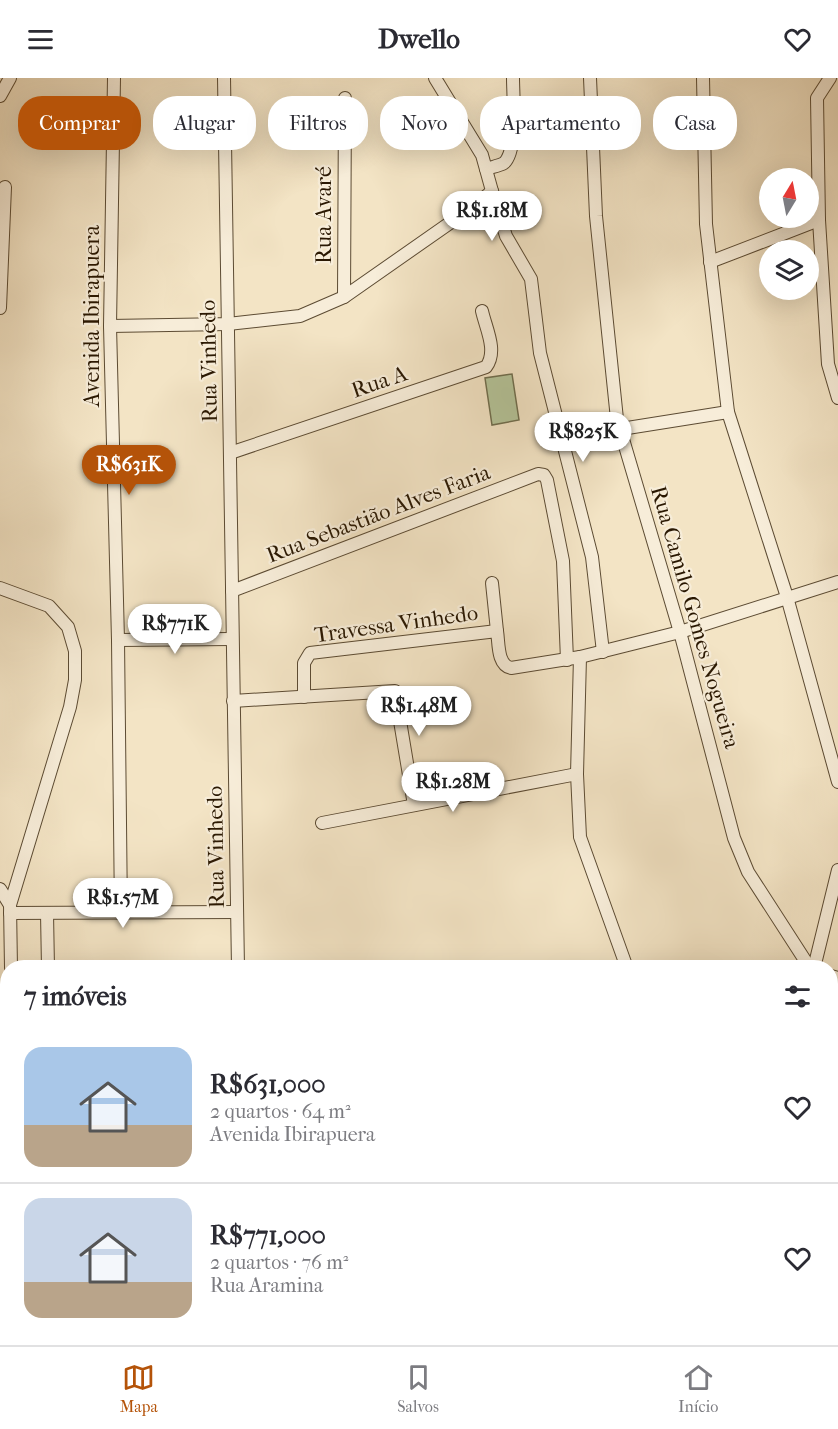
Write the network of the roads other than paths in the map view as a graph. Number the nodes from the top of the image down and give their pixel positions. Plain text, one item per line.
1 (10, 78) edge
2 (114, 78) edge
3 (224, 78) edge
4 (435, 78) edge
5 (513, 78) edge
6 (590, 78) edge
7 (703, 78) edge
8 (830, 78) edge
9 (0, 96) edge
10 (345, 150) edge
11 (819, 168) edge
12 (486, 169) junction
13 (5, 187) dead end
14 (492, 191) junction
15 (819, 220) edge
16 (798, 228) edge
17 (710, 262) junction
18 (344, 297) junction
19 (0, 308) edge
20 (482, 311) dead end
21 (228, 324) junction
22 (110, 326) junction
23 (838, 398) edge
24 (728, 412) junction
25 (621, 429) junction
26 (230, 453) junction
27 (838, 582) edge
28 (492, 583) dead end
29 (0, 588) edge
30 (232, 591) junction
31 (787, 597) junction
32 (497, 631) junction
33 (680, 632) junction
34 (232, 639) junction
35 (118, 640) junction
36 (603, 652) junction
37 (580, 657) junction
38 (567, 660) junction
39 (304, 697) junction
40 (233, 701) junction
41 (577, 774) junction
42 (838, 782) edge
43 (414, 805) junction
44 (322, 823) dead end
45 (838, 870) edge
46 (0, 890) edge
47 (10, 909) junction
48 (237, 912) junction
49 (47, 913) junction
50 (121, 914) junction
51 (11, 960) edge
52 (48, 960) edge
53 (238, 960) edge
54 (624, 960) edge
55 (807, 960) edge
56 (814, 960) edge

1 - 9 street
2 - 22 street, Avenida Ibirapuera
3 - 21 street, Rua Vinhedo
4 - 12 street
5 - 12 street
6 - 25 street, Rua Camilo Gomes Nogueira
7 - 17 street
8 - 11 street
10 - 18 street, Rua Avaré
12 - 14 street
13 - 19 street
14 - 18 street
14 - 36 street
15 - 23 street
16 - 17 street
17 - 24 street
18 - 21 street
20 - 26 street, Rua A
21 - 22 street
21 - 26 street, Rua Vinhedo
22 - 35 street, Avenida Ibirapuera
24 - 25 street
24 - 31 street
25 - 33 street, Rua Camilo Gomes Nogueira
26 - 30 street, Rua Vinhedo
27 - 31 street, Travessa Vinhedo
28 - 32 street, Travessa Vinhedo
29 - 47 street
30 - 34 street, Rua Vinhedo
30 - 38 street, Rua Sebastião Alves Faria
31 - 33 street, Travessa Vinhedo
31 - 42 street
32 - 38 street, Travessa Vinhedo
32 - 39 street, Travessa Vinhedo
33 - 36 street, Travessa Vinhedo
33 - 55 street, Rua Camilo Gomes Nogueira
34 - 35 street
34 - 40 street, Rua Vinhedo
35 - 50 street, Avenida Ibirapuera
36 - 37 street, Travessa Vinhedo
37 - 38 street, Travessa Vinhedo
37 - 41 street
39 - 40 street
39 - 43 street
40 - 48 street, Rua Vinhedo
41 - 43 street
41 - 54 street
43 - 44 street
45 - 56 street
46 - 47 street
47 - 49 street
47 - 51 street
48 - 50 street
48 - 53 street, Rua Vinhedo
49 - 50 street
49 - 52 street

